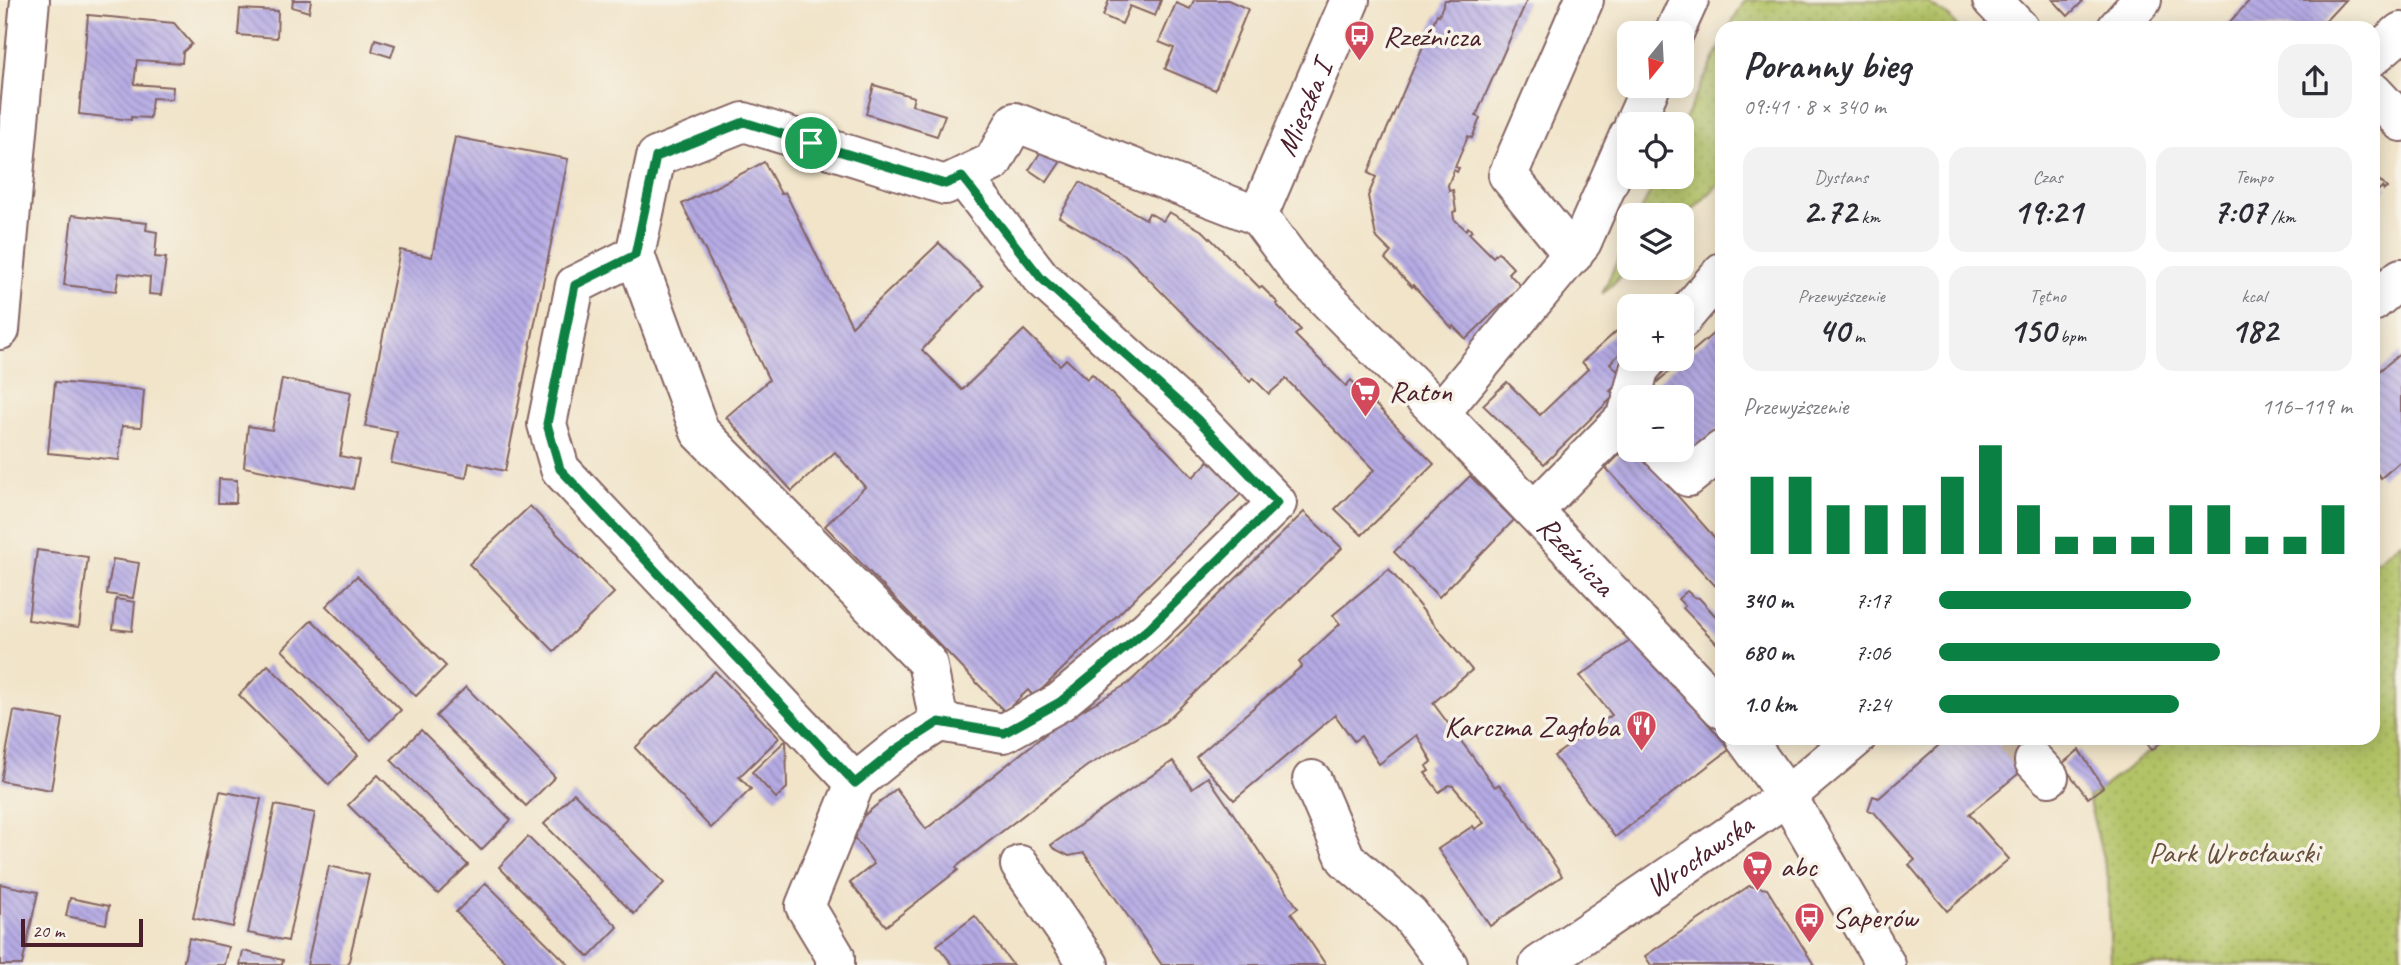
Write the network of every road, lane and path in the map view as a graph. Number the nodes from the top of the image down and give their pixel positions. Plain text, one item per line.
1 (30, 0) edge
2 (1350, 0) edge
3 (1584, 0) edge
4 (1689, 0) edge
5 (1992, 0) edge
6 (2142, 0) edge
7 (1679, 21) edge
8 (2012, 21) edge
9 (2123, 21) edge
10 (2401, 32) edge
11 (2380, 51) edge
12 (2380, 100) edge
13 (2401, 122) edge
14 (1617, 162) edge
15 (962, 177) junction
16 (1258, 216) junction
17 (635, 255) junction
18 (1573, 255) junction
19 (2401, 278) edge
20 (1715, 280) edge
21 (2380, 296) edge
22 (1694, 305) edge
23 (0, 330) edge
24 (1440, 412) junction
25 (1617, 423) edge
26 (1715, 456) edge
27 (1673, 462) edge
28 (1534, 511) junction
29 (1715, 702) edge
30 (939, 722) junction
31 (1750, 745) edge
32 (1848, 745) edge
33 (1312, 780) dead end
34 (855, 783) junction
35 (1787, 796) junction
36 (1020, 864) dead end
37 (835, 965) edge
38 (1089, 965) edge
39 (1448, 965) edge
40 (1539, 965) edge
41 (1886, 965) edge

1 - 23 street
2 - 16 street, Mieszka I
3 - 18 street
4 - 7 street
5 - 8 street
6 - 9 street
10 - 11 street
12 - 13 street
14 - 18 street
15 - 16 street
15 - 17 street
15 - 30 street
16 - 24 street, Rzeźnicza
17 - 30 street
17 - 34 street
18 - 24 street
19 - 21 street
20 - 22 street
24 - 28 street, Rzeźnicza
25 - 28 street
26 - 27 street
28 - 29 street, Rzeźnicza
30 - 34 street
31 - 35 street
32 - 35 street, Wrocławska
33 - 39 street
34 - 37 street
35 - 40 street, Wrocławska
35 - 41 street
36 - 38 street

